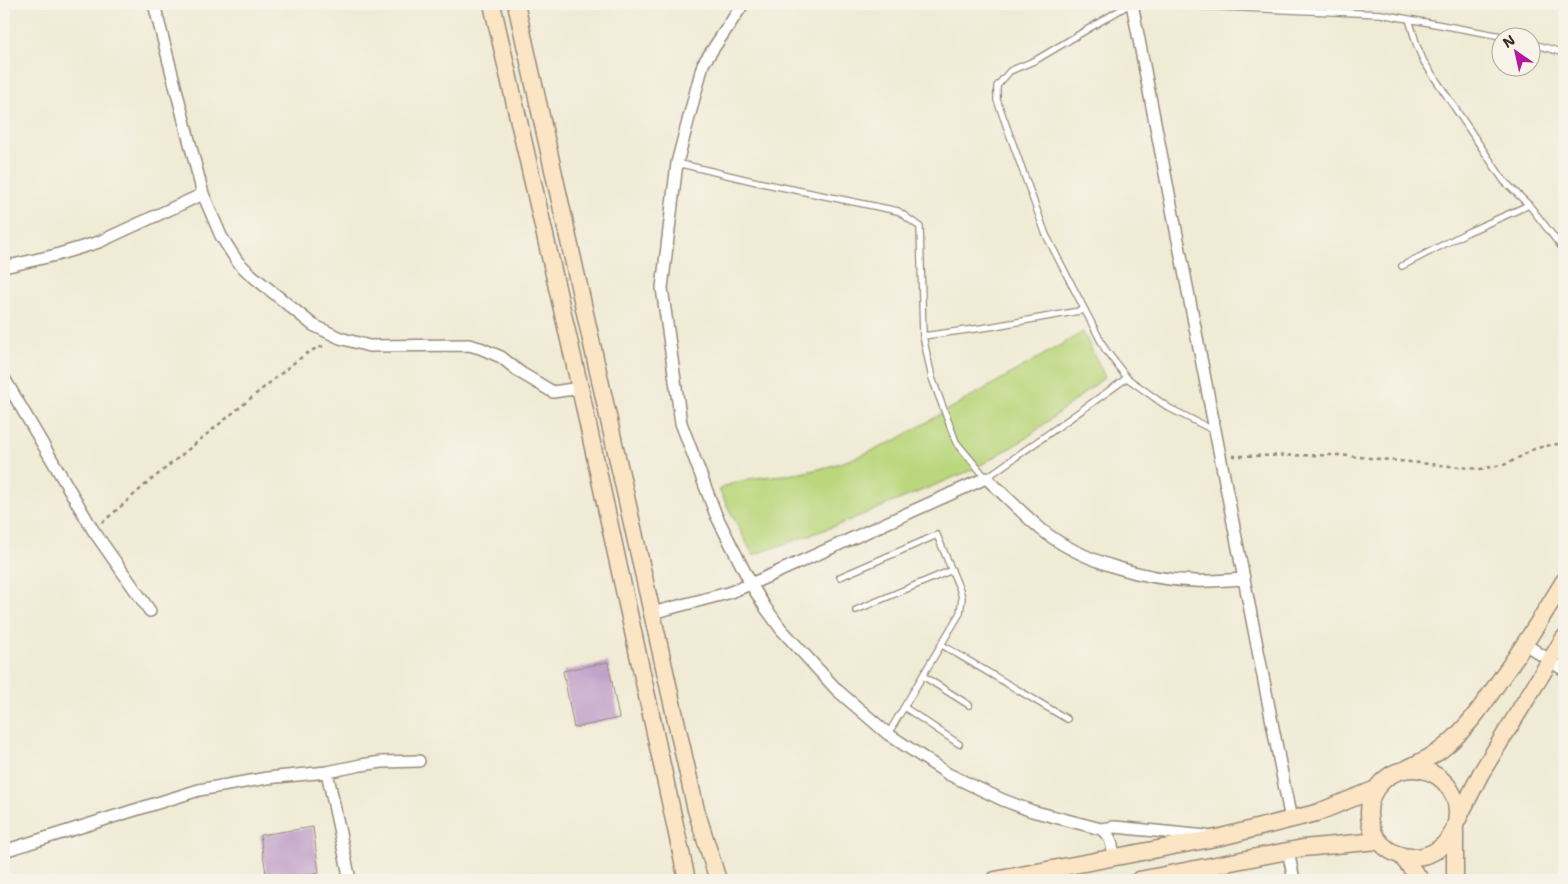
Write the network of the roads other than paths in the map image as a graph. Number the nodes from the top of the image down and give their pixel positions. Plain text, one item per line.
1 (154, 4) edge
2 (492, 4) edge
3 (516, 4) edge
4 (743, 4) edge
5 (1131, 4) edge
6 (1152, 4) edge
7 (1408, 19) junction
8 (1490, 34) edge
9 (1540, 46) edge
10 (1564, 53) edge
11 (677, 163) junction
12 (202, 194) junction
13 (1529, 205) junction
14 (1564, 250) edge
15 (1402, 266) dead end
16 (4, 267) edge
17 (1085, 310) junction
18 (923, 336) junction
19 (4, 378) edge
20 (1127, 378) junction
21 (580, 388) junction
22 (1215, 431) junction
23 (986, 478) junction
24 (952, 570) junction
25 (840, 577) dead end
26 (1244, 579) junction
27 (1564, 581) edge
28 (751, 584) junction
29 (856, 610) dead end
30 (150, 611) dead end
31 (652, 613) junction
32 (1564, 638) edge
33 (942, 644) junction
34 (1525, 644) junction
35 (1550, 660) junction
36 (1564, 670) edge
37 (923, 676) junction
38 (968, 705) dead end
39 (904, 707) junction
40 (1067, 719) dead end
41 (888, 734) junction
42 (959, 744) dead end
43 (419, 761) dead end
44 (327, 772) junction
45 (1398, 772) junction
46 (1376, 789) junction
47 (1291, 820) junction
48 (1456, 825) junction
49 (1101, 829) junction
50 (1220, 837) junction
51 (1378, 841) junction
52 (4, 851) edge
53 (1288, 851) junction
54 (1402, 856) junction
55 (1112, 857) junction
56 (716, 874) edge
57 (350, 880) edge
58 (687, 880) edge
59 (726, 880) edge
60 (995, 880) edge
61 (1139, 880) edge
62 (1294, 880) edge
63 (1421, 880) edge
64 (1454, 880) edge

1 - 12 street
2 - 21 street
3 - 31 street
4 - 11 street
5 - 17 lane
5 - 22 street
6 - 7 lane
7 - 8 lane
7 - 13 lane
9 - 10 lane
11 - 18 lane
11 - 28 street
12 - 16 street
12 - 21 street
13 - 14 lane
13 - 15 lane
17 - 18 lane
17 - 20 lane
18 - 23 lane
19 - 30 street
20 - 22 lane
20 - 23 lane
21 - 58 street
22 - 26 street
23 - 26 street
23 - 28 street
24 - 25 lane
24 - 29 lane
24 - 33 lane
26 - 47 street
27 - 34 street
28 - 31 street
28 - 41 street
31 - 56 street
32 - 35 street
33 - 37 lane
33 - 40 lane
34 - 35 street
34 - 45 street
35 - 36 street
35 - 48 street
37 - 38 lane
37 - 39 lane
39 - 41 lane
39 - 42 lane
41 - 49 street
43 - 44 street
44 - 52 street
44 - 57 street
45 - 46 street
45 - 48 street
46 - 47 street
46 - 51 street
47 - 50 street
48 - 54 street
48 - 64 street
49 - 50 street
49 - 55 street
50 - 55 street
51 - 53 street
51 - 54 street
53 - 61 street
53 - 62 street
54 - 63 street
55 - 60 street
56 - 59 street

